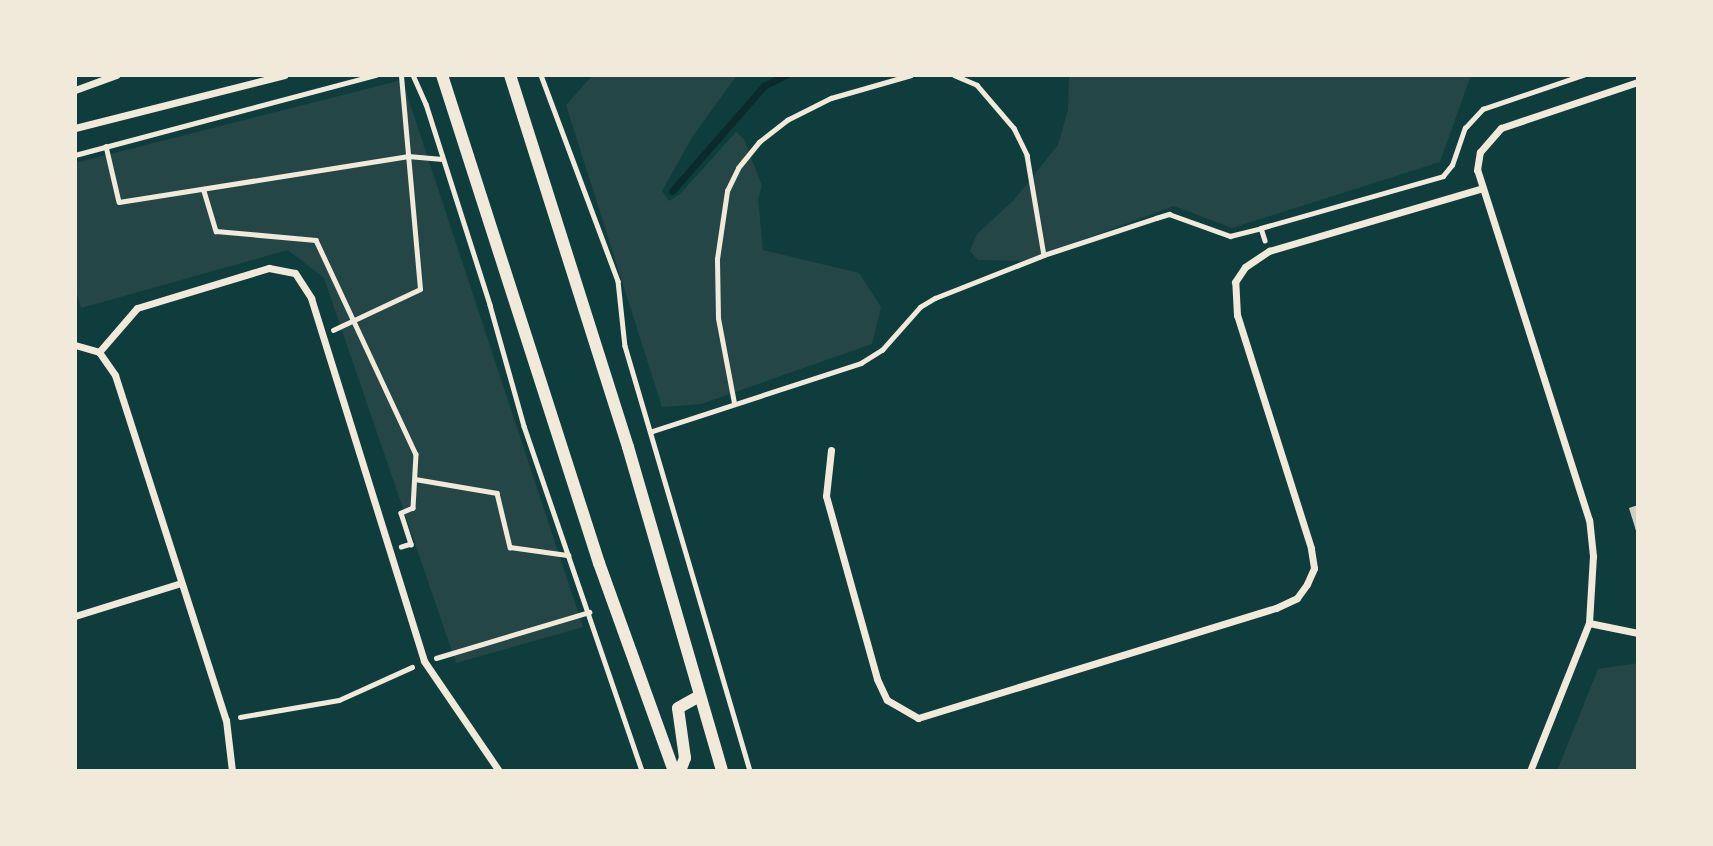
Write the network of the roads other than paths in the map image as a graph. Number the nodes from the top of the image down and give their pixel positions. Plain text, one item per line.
1 (116, 75) edge
2 (284, 75) edge
3 (442, 75) edge
4 (510, 75) edge
5 (1638, 82) edge
6 (75, 90) edge
7 (75, 128) edge
8 (1480, 189) junction
9 (75, 345) edge
10 (99, 352) junction
11 (831, 450) dead end
12 (181, 583) junction
13 (75, 616) edge
14 (1589, 624) junction
15 (1638, 633) edge
16 (698, 697) junction
17 (232, 771) edge
18 (499, 771) edge
19 (674, 771) edge
20 (680, 771) edge
21 (722, 771) edge
22 (1530, 771) edge

1 - 6 street
2 - 7 street
3 - 19 street
4 - 16 street
5 - 8 street
8 - 11 street
8 - 14 street
9 - 10 street
10 - 12 street
10 - 18 street
12 - 13 street
12 - 17 street
14 - 15 street
14 - 22 street
16 - 20 street
16 - 21 street

